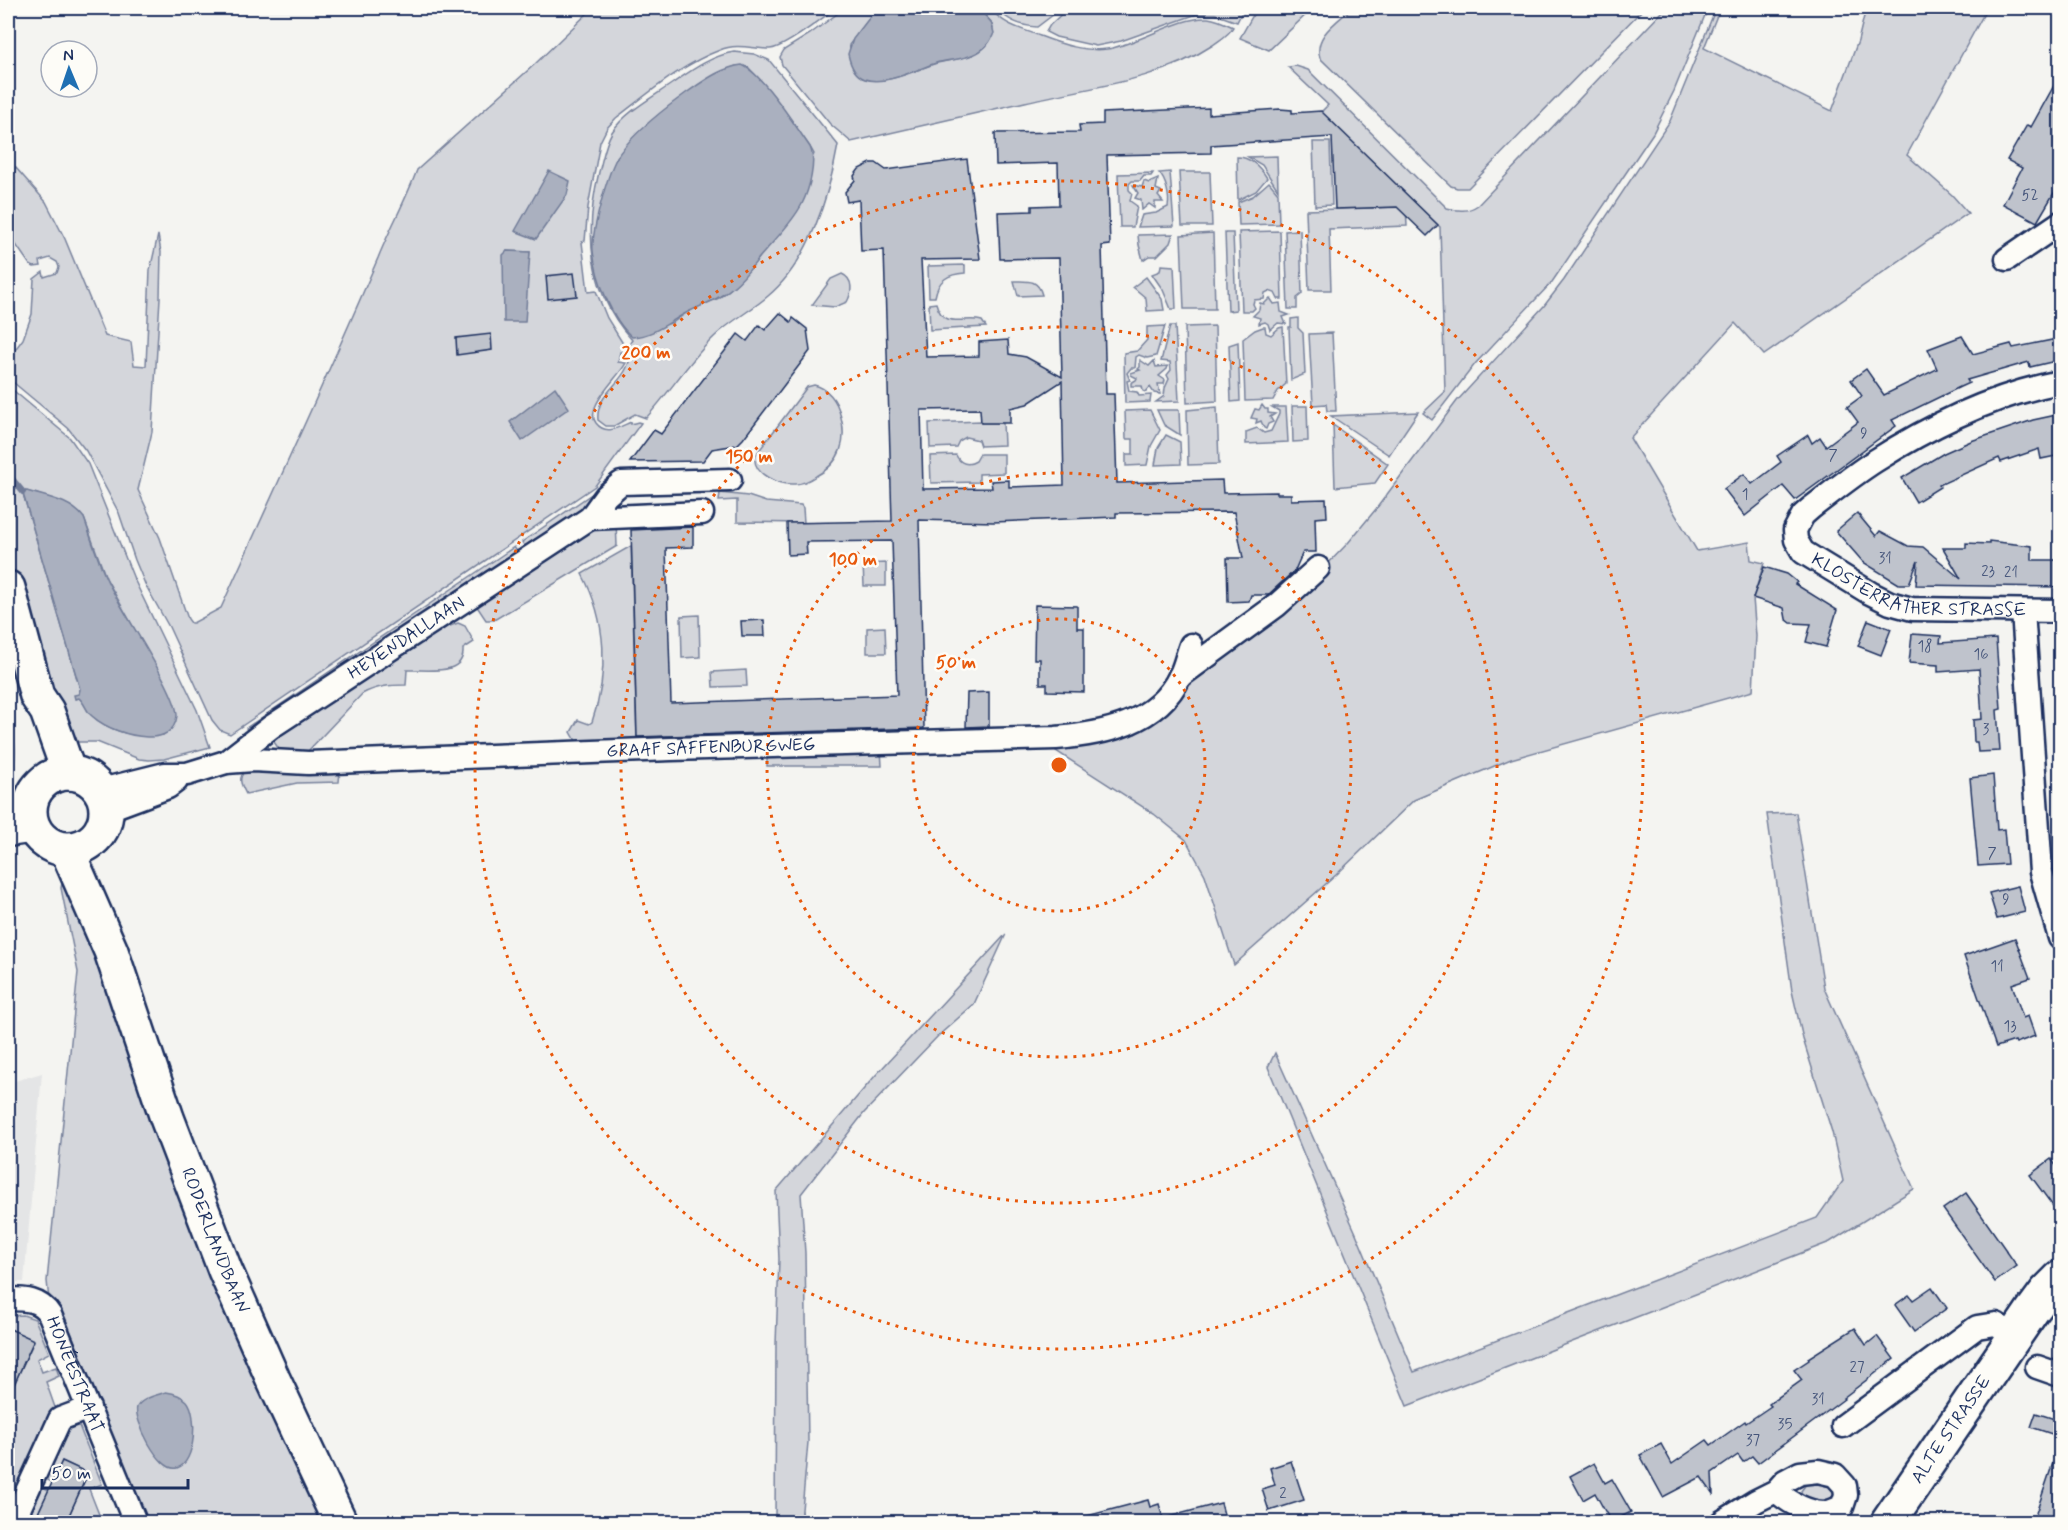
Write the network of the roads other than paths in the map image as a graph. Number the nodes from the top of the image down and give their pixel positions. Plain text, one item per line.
1 (2061, 223) edge
2 (2007, 259) dead end
3 (2061, 382) edge
4 (730, 480) dead end
5 (702, 513) dead end
6 (591, 518) junction
7 (1318, 568) dead end
8 (8, 588) edge
9 (2023, 611) junction
10 (2061, 611) edge
11 (1191, 645) dead end
12 (1180, 676) junction
13 (226, 762) junction
14 (60, 775) junction
15 (104, 800) junction
16 (20, 824) edge
17 (80, 846) junction
18 (2061, 938) edge
19 (2061, 1278) edge
20 (8, 1299) edge
21 (2015, 1336) junction
22 (2037, 1367) dead end
23 (2061, 1375) edge
24 (89, 1408) junction
25 (1843, 1426) dead end
26 (1776, 1491) dead end
27 (13, 1522) edge
28 (135, 1522) edge
29 (340, 1522) edge
30 (1722, 1522) edge
31 (1888, 1522) edge

1 - 2 street
3 - 9 street, KLOSTERRATHER STRASSE
4 - 6 street, HEYENDALLAAN
5 - 6 street
6 - 13 street, HEYENDALLAAN
7 - 12 street
8 - 14 main road
9 - 10 street, KLOSTERRATHER STRASSE
9 - 18 street
11 - 12 street, GRAAF SAFFENBURGWEG
12 - 13 street, GRAAF SAFFENBURGWEG
13 - 15 street, GRAAF SAFFENBURGWEG
14 - 15 main road
14 - 16 main road
15 - 17 main road
16 - 17 main road
17 - 29 main road, RODERLANDBAAN
19 - 21 main road, ALTE STRASSE
20 - 24 street, HONÉESTRAAT
21 - 25 street
21 - 31 main road, ALTE STRASSE
22 - 23 street
24 - 27 street
24 - 28 street, HONÉESTRAAT
26 - 30 street

